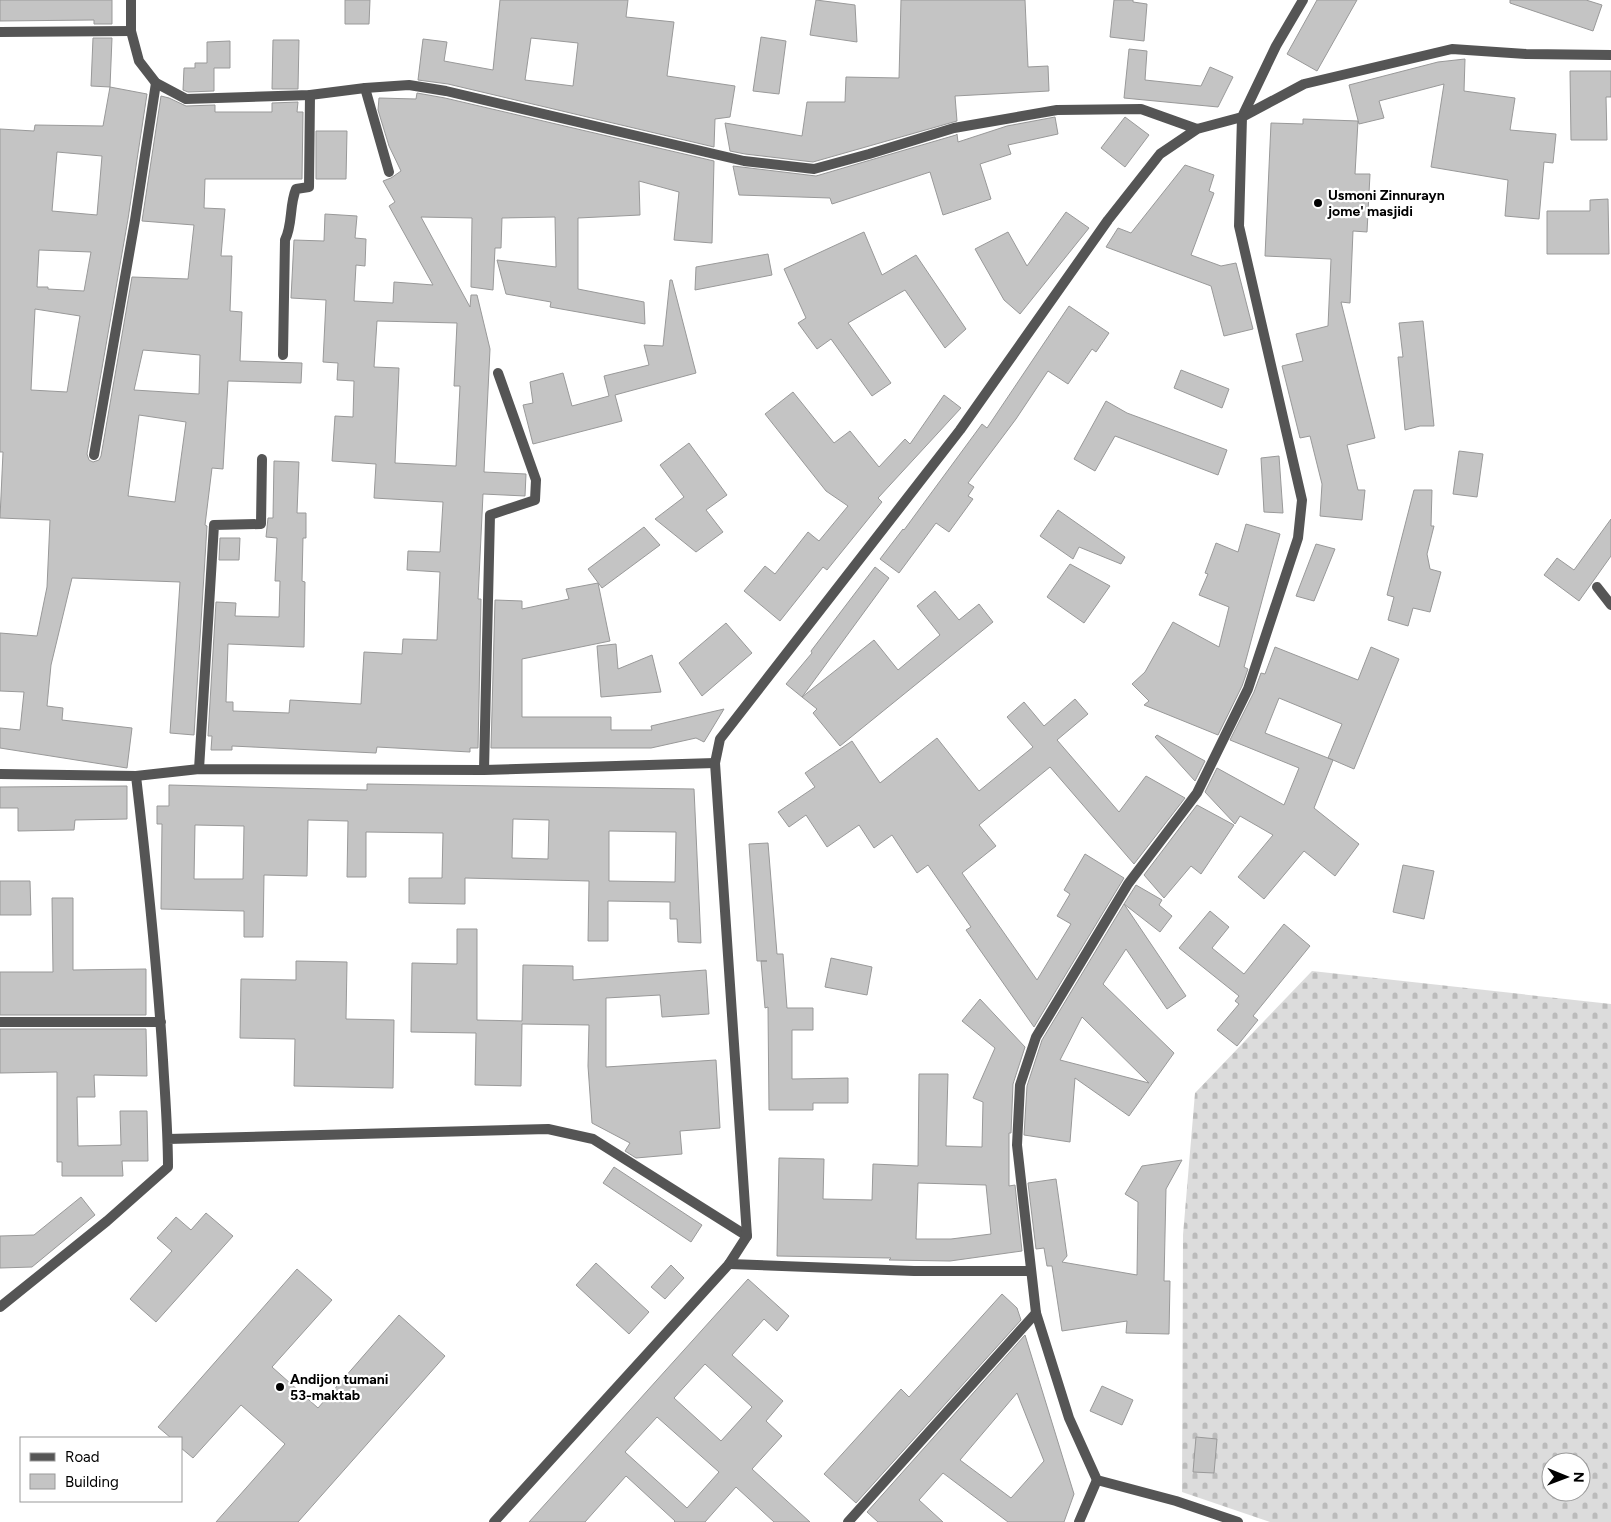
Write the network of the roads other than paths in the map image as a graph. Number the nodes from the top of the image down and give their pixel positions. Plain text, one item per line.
1 (131, 0) edge
2 (1303, 0) edge
3 (131, 30) junction
4 (0, 32) edge
5 (1611, 55) edge
6 (156, 83) junction
7 (365, 88) junction
8 (310, 95) junction
9 (1242, 117) junction
10 (1197, 129) junction
11 (388, 172) dead end
12 (283, 355) dead end
13 (498, 373) dead end
14 (94, 455) dead end
15 (262, 458) dead end
16 (1597, 587) dead end
17 (1611, 605) edge
18 (715, 764) junction
19 (198, 769) junction
20 (484, 770) junction
21 (0, 774) edge
22 (136, 776) junction
23 (0, 1022) edge
24 (161, 1022) junction
25 (168, 1139) junction
26 (747, 1236) junction
27 (730, 1264) junction
28 (1030, 1271) junction
29 (0, 1307) edge
30 (1036, 1313) junction
31 (1097, 1480) junction
32 (494, 1522) edge
33 (848, 1522) edge
34 (1079, 1522) edge
35 (1238, 1522) edge

1 - 3 street
2 - 9 street
3 - 4 street
3 - 6 street
5 - 9 street
6 - 8 street
6 - 14 street
7 - 8 street
7 - 10 street
7 - 11 street
8 - 12 street
9 - 10 street
9 - 28 street
10 - 18 street
13 - 20 street
15 - 19 street
16 - 17 street
18 - 20 street
18 - 26 street
19 - 20 street
19 - 22 street
21 - 22 street
22 - 24 street
23 - 24 street
24 - 25 street
25 - 26 street
25 - 29 street
26 - 27 street
27 - 28 street
27 - 32 street
28 - 30 street
30 - 31 street
30 - 33 street
31 - 34 street
31 - 35 street

